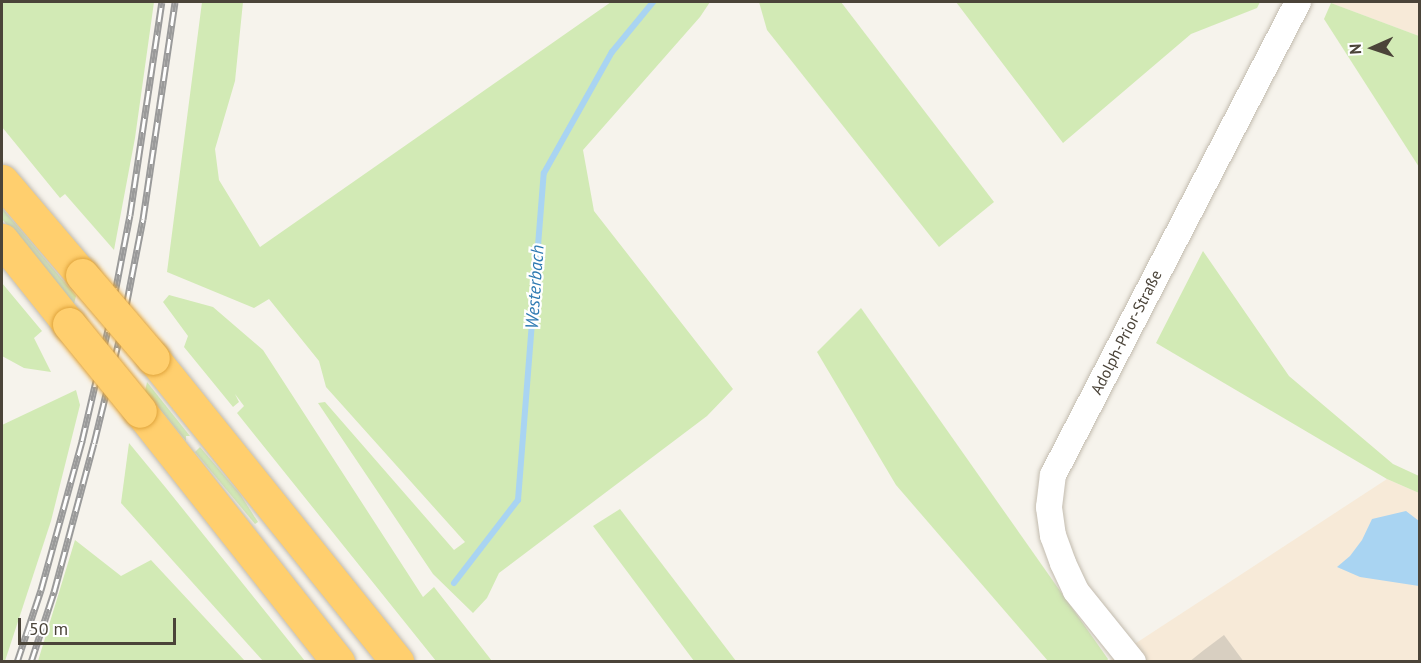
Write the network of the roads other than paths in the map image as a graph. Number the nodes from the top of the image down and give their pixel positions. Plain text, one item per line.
1 (1298, 2) edge
2 (2, 181) edge
3 (2, 240) edge
4 (338, 662) edge
5 (397, 662) edge
6 (1132, 662) edge

1 - 6 street, Adolph-Prior-Straße
2 - 5 highway, bridge
3 - 4 highway, bridge

